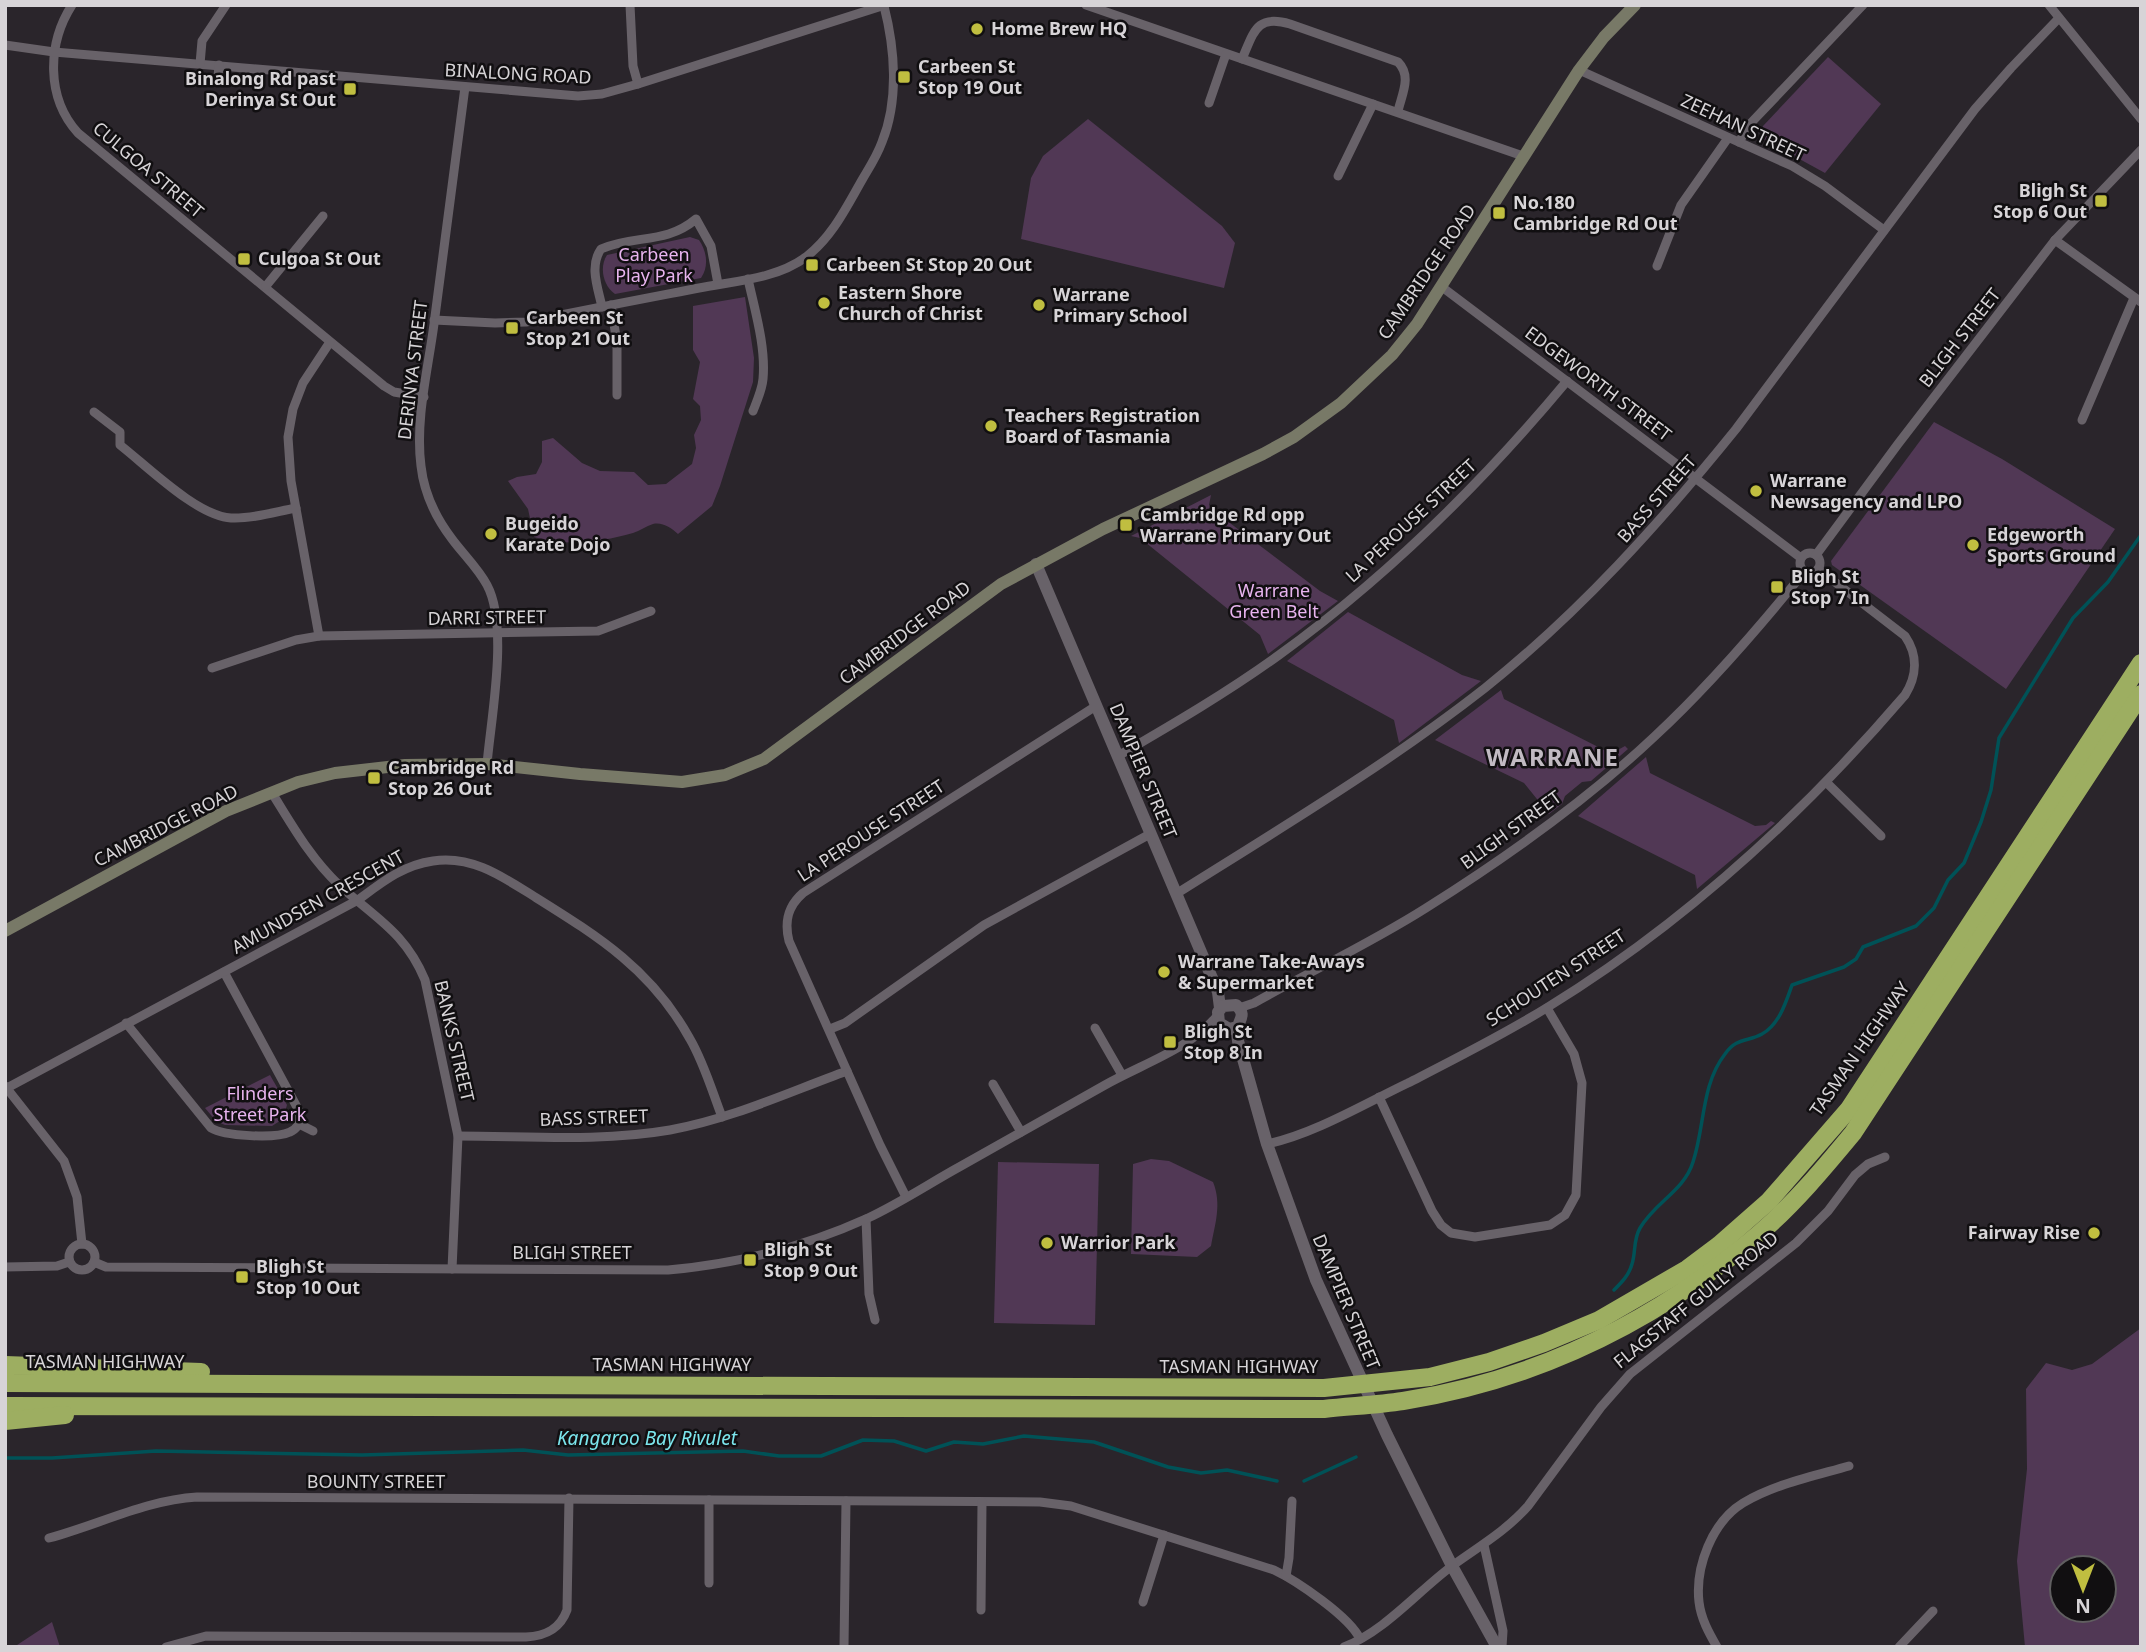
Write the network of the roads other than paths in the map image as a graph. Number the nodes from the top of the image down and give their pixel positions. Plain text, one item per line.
1 (72, 5) edge
2 (226, 5) edge
3 (630, 5) edge
4 (885, 5) edge
5 (1086, 5) edge
6 (1635, 5) edge
7 (1863, 5) edge
8 (2049, 5) edge
9 (1111, 9) edge
10 (2059, 18) junction
11 (5, 46) edge
12 (54, 52) junction
13 (1226, 54) junction
14 (1242, 59) junction
15 (200, 64) junction
16 (219, 65) junction
17 (1579, 69) junction
18 (218, 77) dead end
19 (638, 84) junction
20 (465, 87) junction
21 (1209, 103) dead end
22 (1373, 104) junction
23 (1398, 111) junction
24 (2141, 119) edge
25 (1728, 138) junction
26 (1739, 142) junction
27 (2141, 150) edge
28 (1523, 156) junction
29 (1338, 176) dead end
30 (323, 216) dead end
31 (1885, 230) junction
32 (2055, 240) junction
33 (1657, 266) dead end
34 (748, 279) junction
35 (718, 284) junction
36 (266, 286) junction
37 (1442, 287) junction
38 (2138, 300) edge
39 (607, 306) junction
40 (435, 320) junction
41 (330, 342) junction
42 (1567, 381) junction
43 (617, 395) dead end
44 (424, 397) junction
45 (757, 401) junction
46 (769, 405) dead end
47 (753, 411) dead end
48 (93, 412) dead end
49 (2082, 420) dead end
50 (1697, 478) junction
51 (296, 508) junction
52 (1816, 555) junction
53 (1801, 558) junction
54 (1036, 564) junction
55 (1818, 569) junction
56 (1805, 571) junction
57 (651, 611) dead end
58 (497, 634) junction
59 (319, 636) junction
60 (2141, 663) edge
61 (212, 668) dead end
62 (2141, 694) edge
63 (1096, 706) junction
64 (1118, 756) junction
65 (486, 764) junction
66 (1827, 783) junction
67 (272, 793) junction
68 (1150, 834) junction
69 (1881, 836) dead end
70 (1176, 894) junction
71 (358, 900) junction
72 (5, 931) edge
73 (224, 972) junction
74 (1547, 1008) junction
75 (1230, 1017) junction
76 (126, 1023) junction
77 (1096, 1028) dead end
78 (830, 1030) junction
79 (847, 1071) junction
80 (1122, 1075) junction
81 (993, 1084) dead end
82 (6, 1087) edge
83 (1379, 1097) junction
84 (722, 1117) junction
85 (299, 1124) junction
86 (313, 1131) dead end
87 (1021, 1132) junction
88 (458, 1136) junction
89 (1267, 1144) junction
90 (1885, 1157) dead end
91 (906, 1197) junction
92 (866, 1219) junction
93 (82, 1244) junction
94 (69, 1262) junction
95 (94, 1262) junction
96 (5, 1267) edge
97 (452, 1269) junction
98 (875, 1320) dead end
99 (5, 1365) edge
100 (5, 1383) edge
101 (486, 1385) junction
102 (209, 1404) junction
103 (5, 1406) edge
104 (5, 1421) edge
105 (1849, 1466) dead end
106 (569, 1499) junction
107 (709, 1500) junction
108 (846, 1500) junction
109 (1292, 1500) dead end
110 (982, 1502) junction
111 (1164, 1535) junction
112 (49, 1538) dead end
113 (1484, 1545) junction
114 (1452, 1566) junction
115 (1286, 1576) junction
116 (709, 1583) dead end
117 (1143, 1602) dead end
118 (981, 1611) dead end
119 (1933, 1611) dead end
120 (244, 1635) junction
121 (395, 1636) junction
122 (1360, 1639) junction
123 (166, 1647) edge
124 (244, 1647) edge
125 (395, 1647) edge
126 (844, 1647) edge
127 (1344, 1647) edge
128 (1497, 1647) edge
129 (1502, 1647) edge
130 (1717, 1647) edge
131 (1899, 1647) edge

1 - 12 street
2 - 15 street
3 - 19 street
4 - 19 street, BINALONG ROAD
4 - 34 street
5 - 9 street
6 - 17 main road, CAMBRIDGE ROAD
7 - 26 street
8 - 10 street
9 - 13 street
10 - 24 street
10 - 31 street, BASS STREET
11 - 12 street, BINALONG ROAD
12 - 15 street, BINALONG ROAD
12 - 36 street, CULGOA STREET
13 - 14 street
13 - 21 street
14 - 22 street
14 - 23 street
15 - 16 street, BINALONG ROAD
16 - 18 street
16 - 20 street, BINALONG ROAD
17 - 25 street, ZEEHAN STREET
17 - 28 main road, CAMBRIDGE ROAD
19 - 20 street, BINALONG ROAD
20 - 40 street, DERINYA STREET
22 - 23 street
22 - 29 street
23 - 28 street
25 - 26 street, ZEEHAN STREET
25 - 33 street
26 - 31 street, ZEEHAN STREET
27 - 32 street, BLIGH STREET
28 - 37 main road, CAMBRIDGE ROAD
30 - 36 street
31 - 50 street, BASS STREET
32 - 38 street
32 - 52 street, BLIGH STREET
34 - 35 street
34 - 45 street
35 - 39 street
35 - 39 street
36 - 41 street, CULGOA STREET
37 - 42 street, EDGEWORTH STREET
37 - 54 main road, CAMBRIDGE ROAD
38 - 49 street
39 - 40 street
39 - 43 street
40 - 44 street, DERINYA STREET
41 - 44 street, CULGOA STREET
41 - 51 street
42 - 50 street, EDGEWORTH STREET
42 - 64 street, LA PEROUSE STREET
44 - 58 street, DERINYA STREET
45 - 46 street
45 - 47 street
48 - 51 street
50 - 53 street, EDGEWORTH STREET
50 - 70 street, BASS STREET
51 - 59 street
52 - 53 street
52 - 55 street
53 - 56 street
54 - 63 street, DAMPIER STREET
54 - 65 main road, CAMBRIDGE ROAD
55 - 56 street
55 - 66 street, SCHOUTEN STREET
56 - 75 street, BLIGH STREET
57 - 58 street, DARRI STREET
58 - 59 street, DARRI STREET
58 - 65 street, DERINYA STREET
59 - 61 street, DARRI STREET
60 - 101 highway, TASMAN HIGHWAY
62 - 102 highway
63 - 64 street, DAMPIER STREET
63 - 78 street, LA PEROUSE STREET
64 - 68 street, DAMPIER STREET
65 - 67 main road, CAMBRIDGE ROAD
66 - 69 street
66 - 74 street, SCHOUTEN STREET
67 - 71 street, BANKS STREET
67 - 72 main road, CAMBRIDGE ROAD
68 - 70 street, DAMPIER STREET
68 - 78 street
70 - 75 street, DAMPIER STREET
71 - 73 street, AMUNDSEN CRESCENT
71 - 84 street, AMUNDSEN CRESCENT
71 - 88 street, BANKS STREET
73 - 76 street, AMUNDSEN CRESCENT
73 - 85 street
74 - 83 street, SCHOUTEN STREET
74 - 83 street
75 - 80 street, BLIGH STREET
75 - 89 street, DAMPIER STREET
76 - 82 street, AMUNDSEN CRESCENT
76 - 85 street
77 - 80 street
78 - 79 street, LA PEROUSE STREET
79 - 84 street, BASS STREET
79 - 91 street, LA PEROUSE STREET
80 - 87 street, BLIGH STREET
81 - 87 street
82 - 93 street
83 - 89 street, SCHOUTEN STREET
84 - 88 street, BASS STREET
85 - 86 street
87 - 91 street, BLIGH STREET
88 - 97 street, BANKS STREET
89 - 114 street, DAMPIER STREET
90 - 113 street, FLAGSTAFF GULLY ROAD
91 - 92 street, BLIGH STREET
92 - 97 street, BLIGH STREET
92 - 98 street
93 - 94 street
93 - 95 street
94 - 95 street
94 - 96 street
95 - 97 street, BLIGH STREET
99 - 101 highway
100 - 101 highway, TASMAN HIGHWAY
102 - 103 highway
102 - 104 highway
105 - 130 street
106 - 107 street, BOUNTY STREET
106 - 112 street, BOUNTY STREET
106 - 121 street
107 - 108 street, BOUNTY STREET
107 - 116 street
108 - 110 street, BOUNTY STREET
108 - 126 street
109 - 115 street
110 - 111 street, BOUNTY STREET
110 - 118 street
111 - 115 street, BOUNTY STREET
111 - 117 street
113 - 114 street, FLAGSTAFF GULLY ROAD
113 - 129 street
114 - 122 street
114 - 128 street
115 - 122 street, BOUNTY STREET
119 - 131 street
120 - 121 street
120 - 123 street
120 - 124 street
121 - 125 street
122 - 127 street

